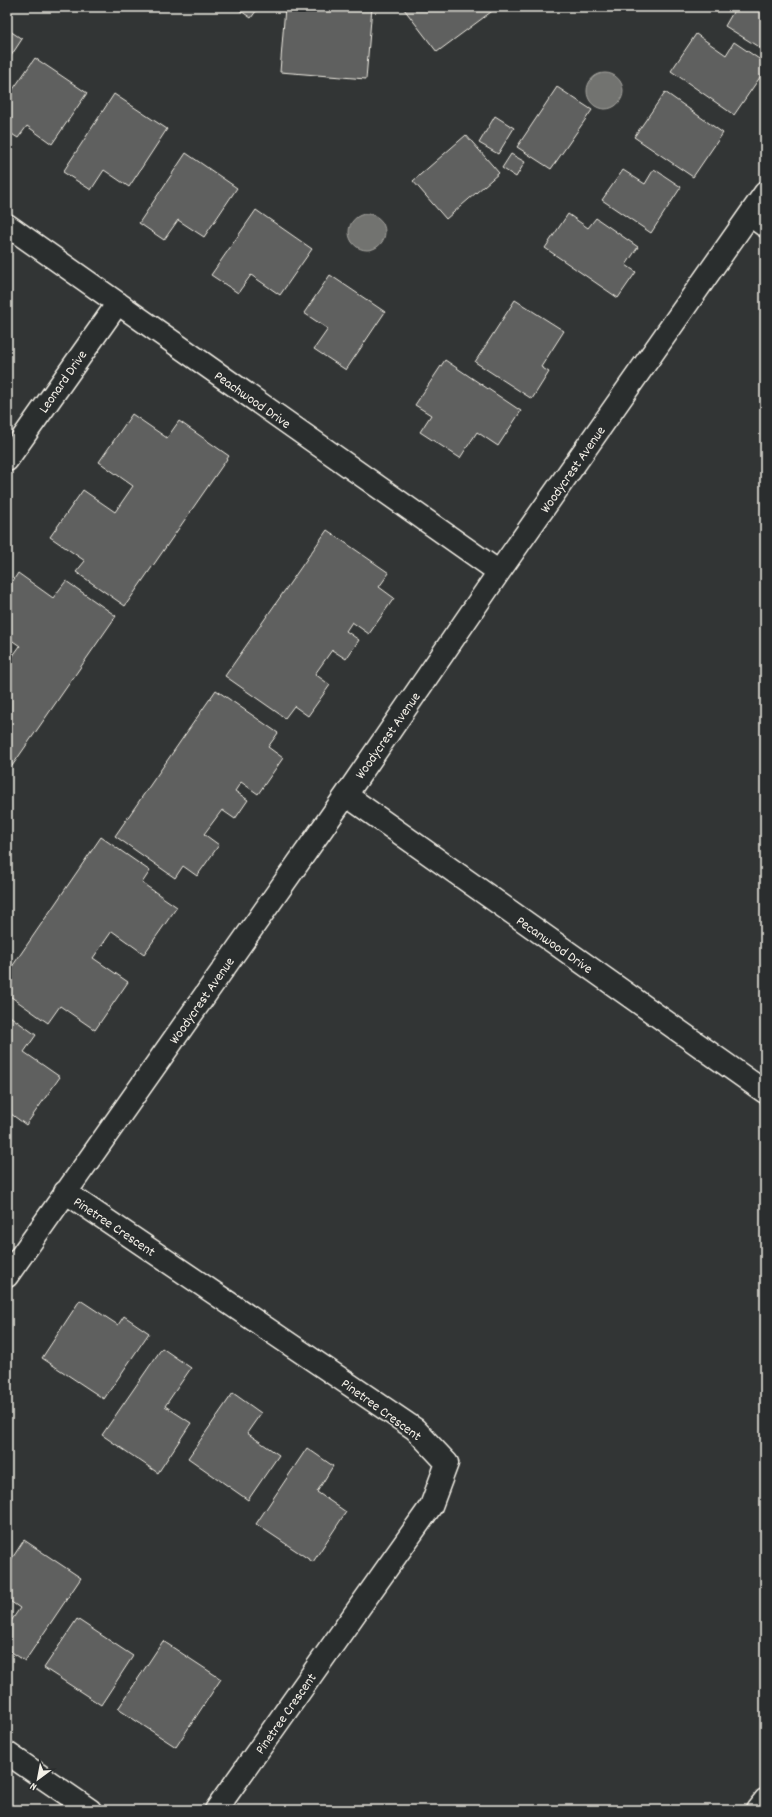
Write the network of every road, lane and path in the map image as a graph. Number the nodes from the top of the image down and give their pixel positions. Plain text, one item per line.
1 (765, 193) edge
2 (757, 220) edge
3 (7, 225) edge
4 (118, 303) junction
5 (7, 460) edge
6 (499, 572) junction
7 (346, 795) junction
8 (765, 1092) edge
9 (65, 1192) junction
10 (7, 1276) edge
11 (7, 1754) edge
12 (765, 1800) edge
13 (90, 1810) edge
14 (216, 1810) edge
15 (757, 1810) edge

1 - 2 street, Woodycrest Avenue
2 - 6 street, Woodycrest Avenue
3 - 4 street, Peachwood Drive
4 - 5 street, Leonard Drive
4 - 6 street, Peachwood Drive
6 - 7 street, Woodycrest Avenue
7 - 8 street, Pecanwood Drive
7 - 9 street, Woodycrest Avenue
9 - 10 street, Woodycrest Avenue
9 - 14 street, Pinetree Crescent
11 - 13 street
12 - 15 street

